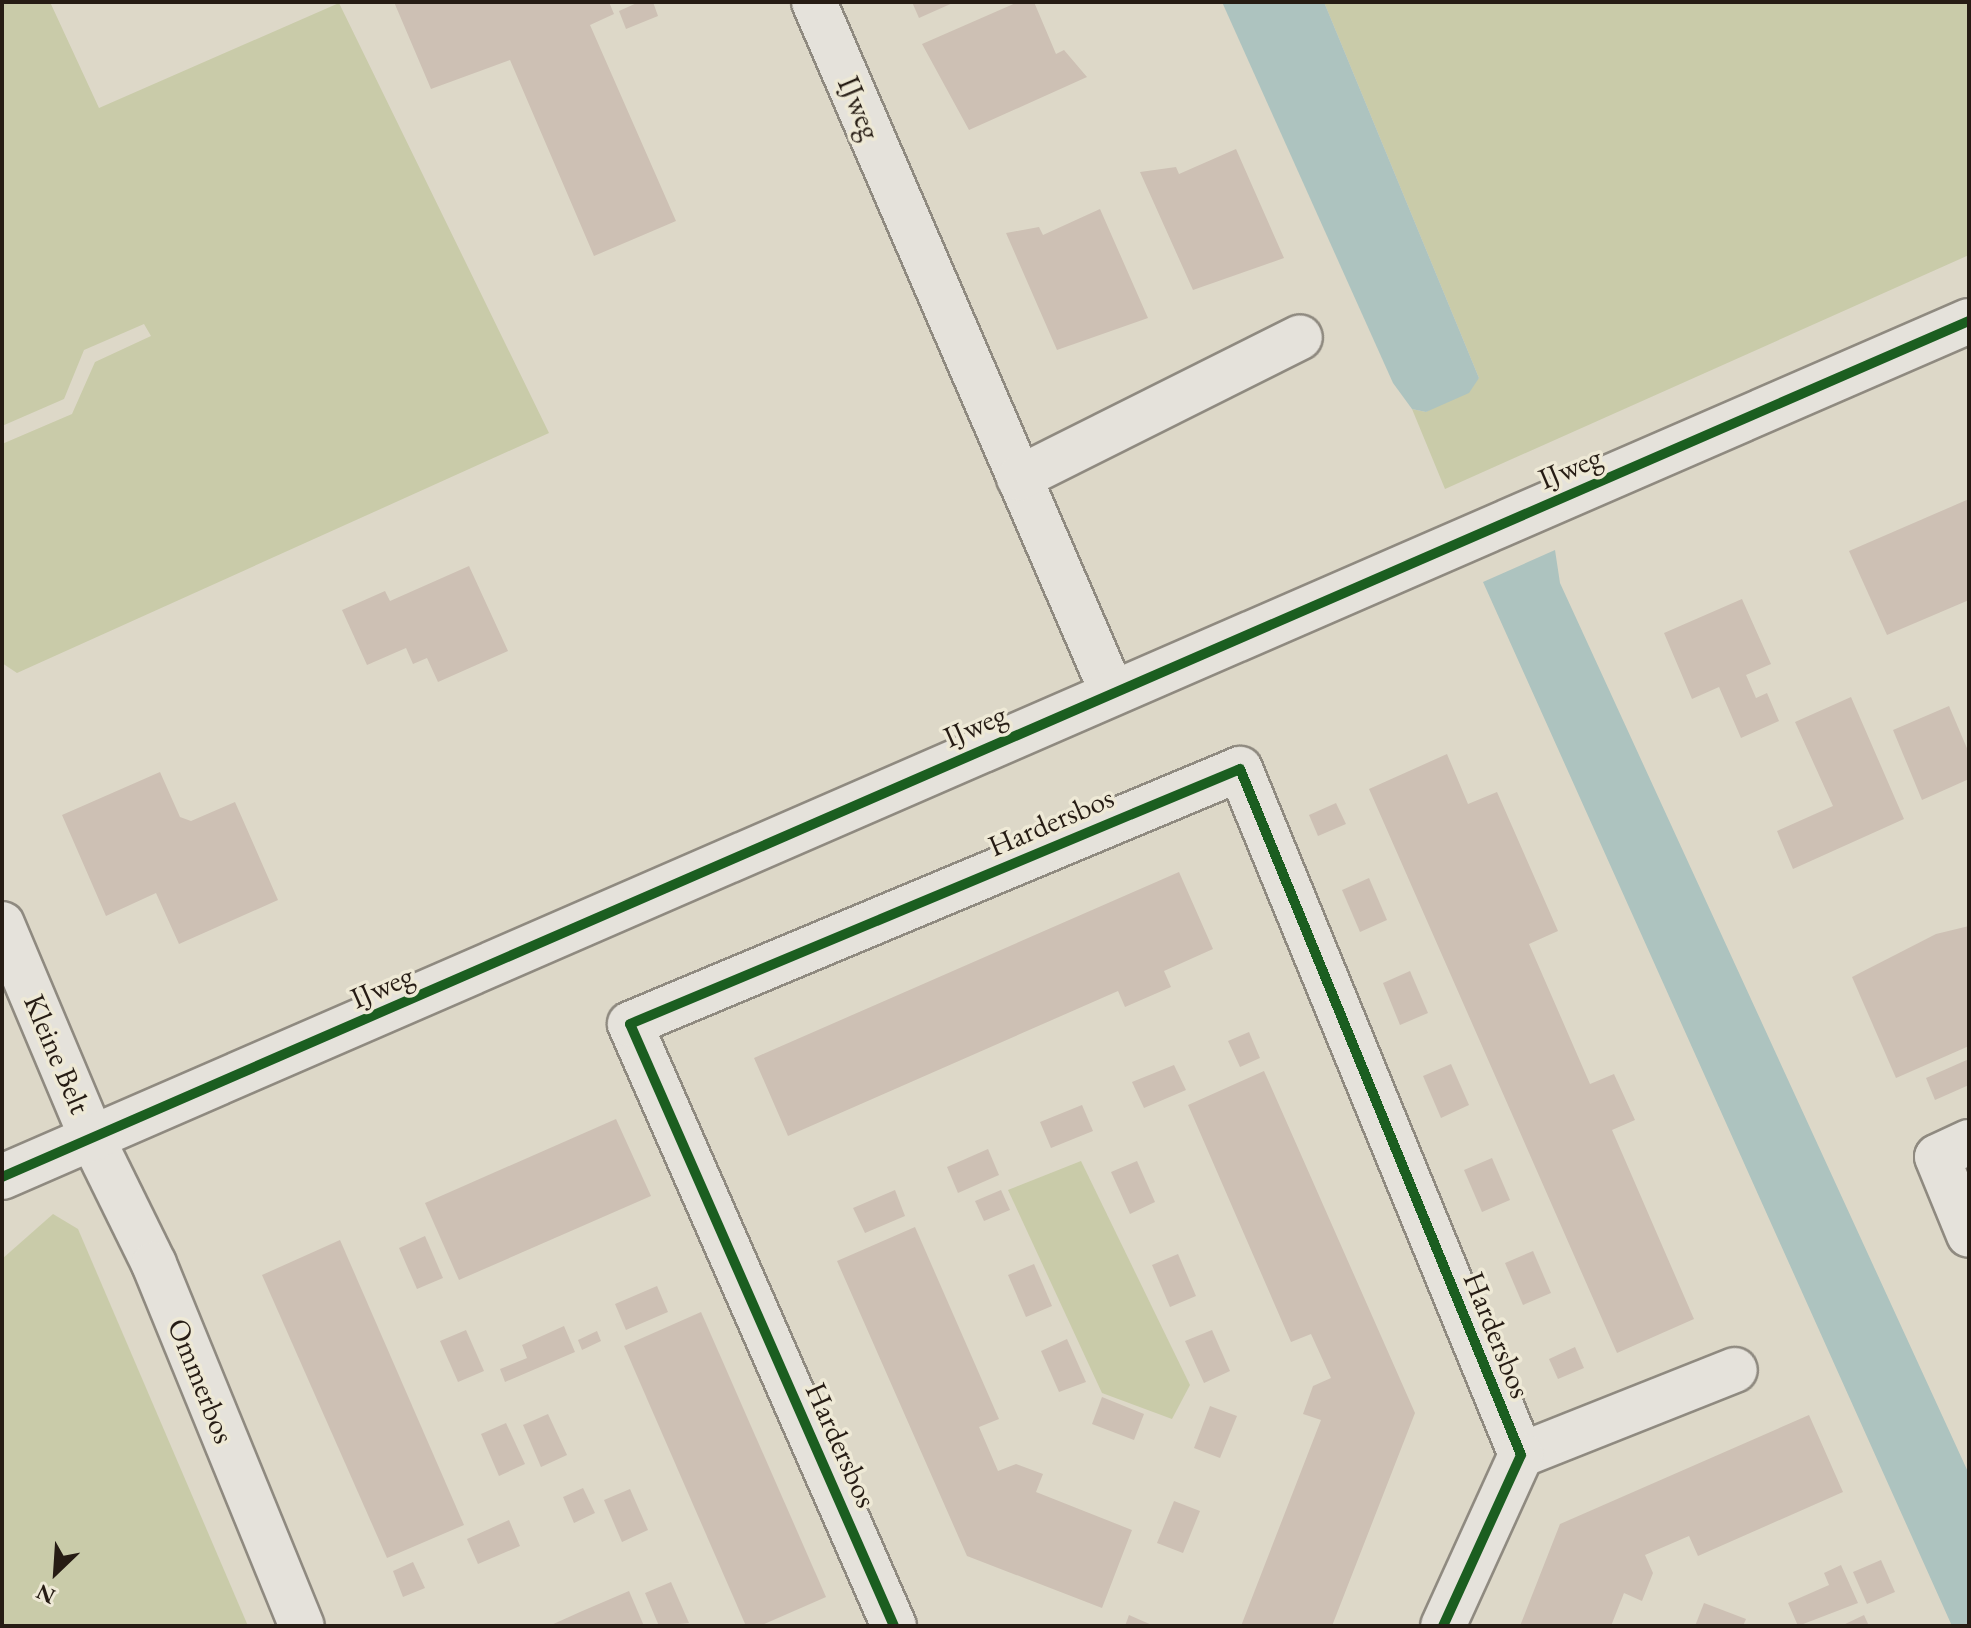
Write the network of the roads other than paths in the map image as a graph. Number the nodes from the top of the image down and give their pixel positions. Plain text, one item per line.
1 (814, 2) edge
2 (1969, 321) edge
3 (1300, 337) dead end
4 (1019, 478) junction
5 (1112, 692) junction
6 (2, 924) edge
7 (93, 1140) junction
8 (1969, 1142) edge
9 (2, 1177) edge
10 (1969, 1235) edge
11 (1735, 1370) dead end
12 (1521, 1455) junction
13 (302, 1626) edge
14 (894, 1626) edge
15 (1443, 1626) edge

1 - 4 street, IJweg
2 - 5 street, IJweg
3 - 4 street
4 - 5 street, IJweg
5 - 7 street, IJweg
6 - 7 street, Kleine Belt
7 - 9 street, IJweg
7 - 13 street, Ommerbos
8 - 10 street
11 - 12 street
12 - 14 street, Hardersbos
12 - 15 street

